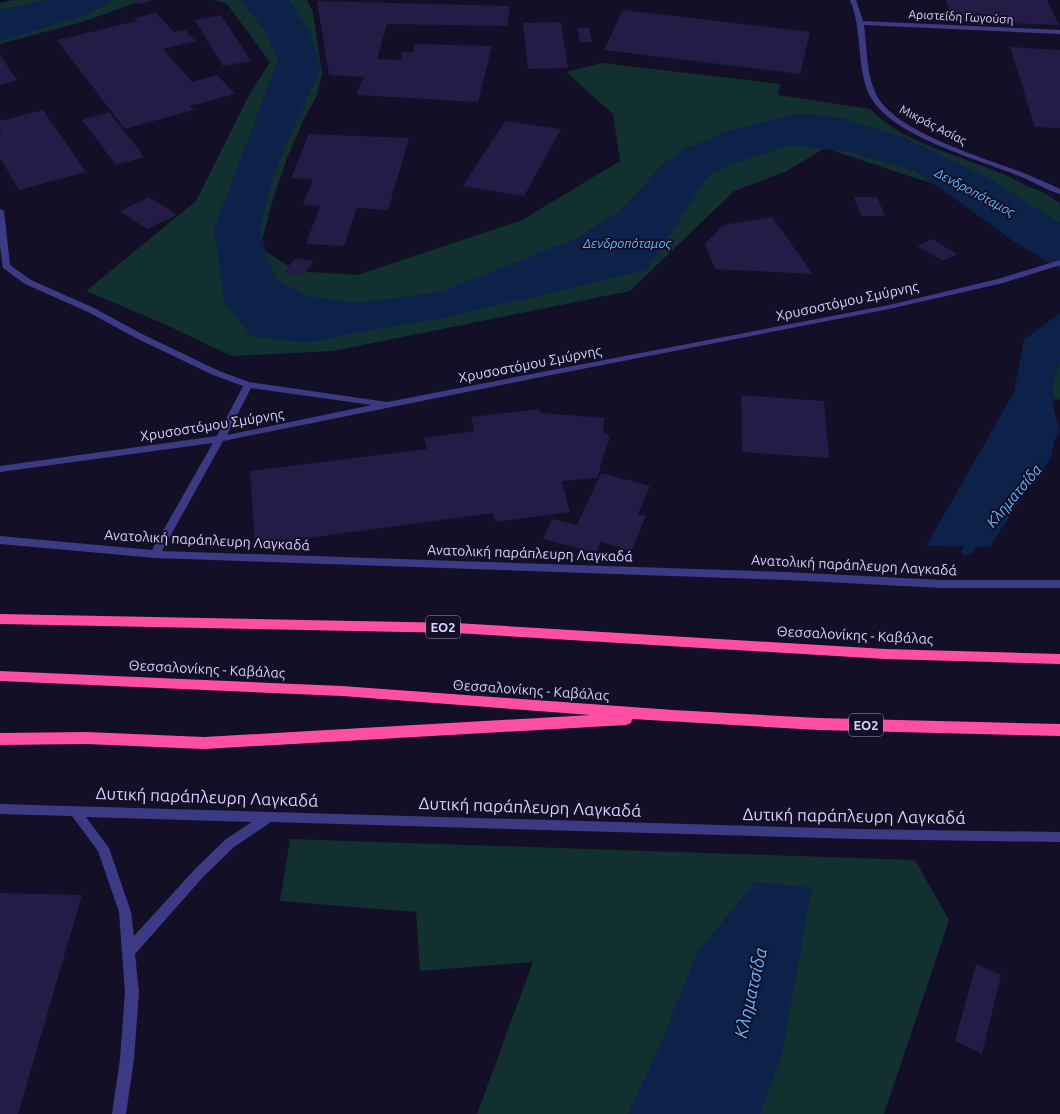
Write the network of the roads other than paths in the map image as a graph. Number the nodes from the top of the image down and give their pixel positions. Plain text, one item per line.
1 (853, 0) edge
2 (860, 23) junction
3 (1060, 32) edge
4 (1060, 192) edge
5 (0, 211) edge
6 (1060, 262) edge
7 (248, 385) junction
8 (392, 405) junction
9 (220, 439) junction
10 (0, 469) edge
11 (0, 540) edge
12 (155, 554) junction
13 (1060, 584) edge
14 (0, 619) edge
15 (1060, 659) edge
16 (0, 676) edge
17 (673, 716) junction
18 (1060, 730) edge
19 (0, 739) edge
20 (0, 809) edge
21 (74, 810) junction
22 (271, 816) junction
23 (1060, 837) edge
24 (129, 951) junction
25 (119, 1114) edge

1 - 2 street, Μικράς Ασίας
2 - 3 street, Αριστείδη Γωγούση
2 - 4 street, Μικράς Ασίας
5 - 7 street
6 - 8 street, Χρυσοστόμου Σμύρνης
7 - 8 street
7 - 9 street
8 - 9 street, Χρυσοστόμου Σμύρνης
9 - 10 street, Χρυσοστόμου Σμύρνης
9 - 12 street
11 - 12 street, Ανατολική παράπλευρη Λαγκαδά
12 - 13 street, Ανατολική παράπλευρη Λαγκαδά
14 - 15 highway, Θεσσαλονίκης - Καβάλας / ΕΟ2
16 - 17 highway, Θεσσαλονίκης - Καβάλας / ΕΟ2
17 - 18 highway, Θεσσαλονίκης - Καβάλας / ΕΟ2
17 - 19 highway
20 - 21 street, Δυτική παράπλευρη Λαγκαδά
21 - 22 street, Δυτική παράπλευρη Λαγκαδά
21 - 24 street
22 - 23 street, Δυτική παράπλευρη Λαγκαδά
22 - 24 street
24 - 25 street

